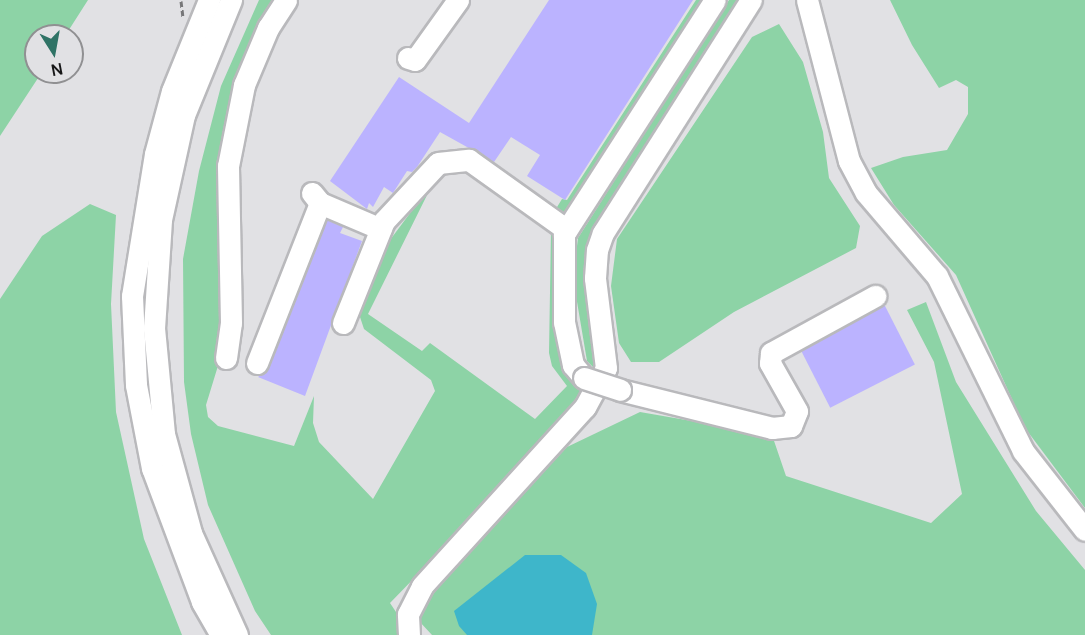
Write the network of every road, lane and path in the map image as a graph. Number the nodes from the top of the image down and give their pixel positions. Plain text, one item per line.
1 (209, 0) edge
2 (231, 0) edge
3 (286, 0) edge
4 (458, 0) edge
5 (715, 0) edge
6 (751, 0) edge
7 (795, 0) edge
8 (807, 0) edge
9 (812, 31) junction
10 (408, 58) dead end
11 (381, 229) junction
12 (567, 230) junction
13 (875, 296) dead end
14 (344, 323) dead end
15 (226, 357) dead end
16 (257, 363) dead end
17 (1085, 530) edge
18 (411, 634) edge
19 (221, 635) edge
20 (237, 635) edge

1 - 19 lane
2 - 20 lane
3 - 15 lane
4 - 10 lane
5 - 12 lane
6 - 18 lane
7 - 9 lane
8 - 9 lane
9 - 17 lane
11 - 12 lane
11 - 14 lane
11 - 16 lane
12 - 13 lane, bridge

